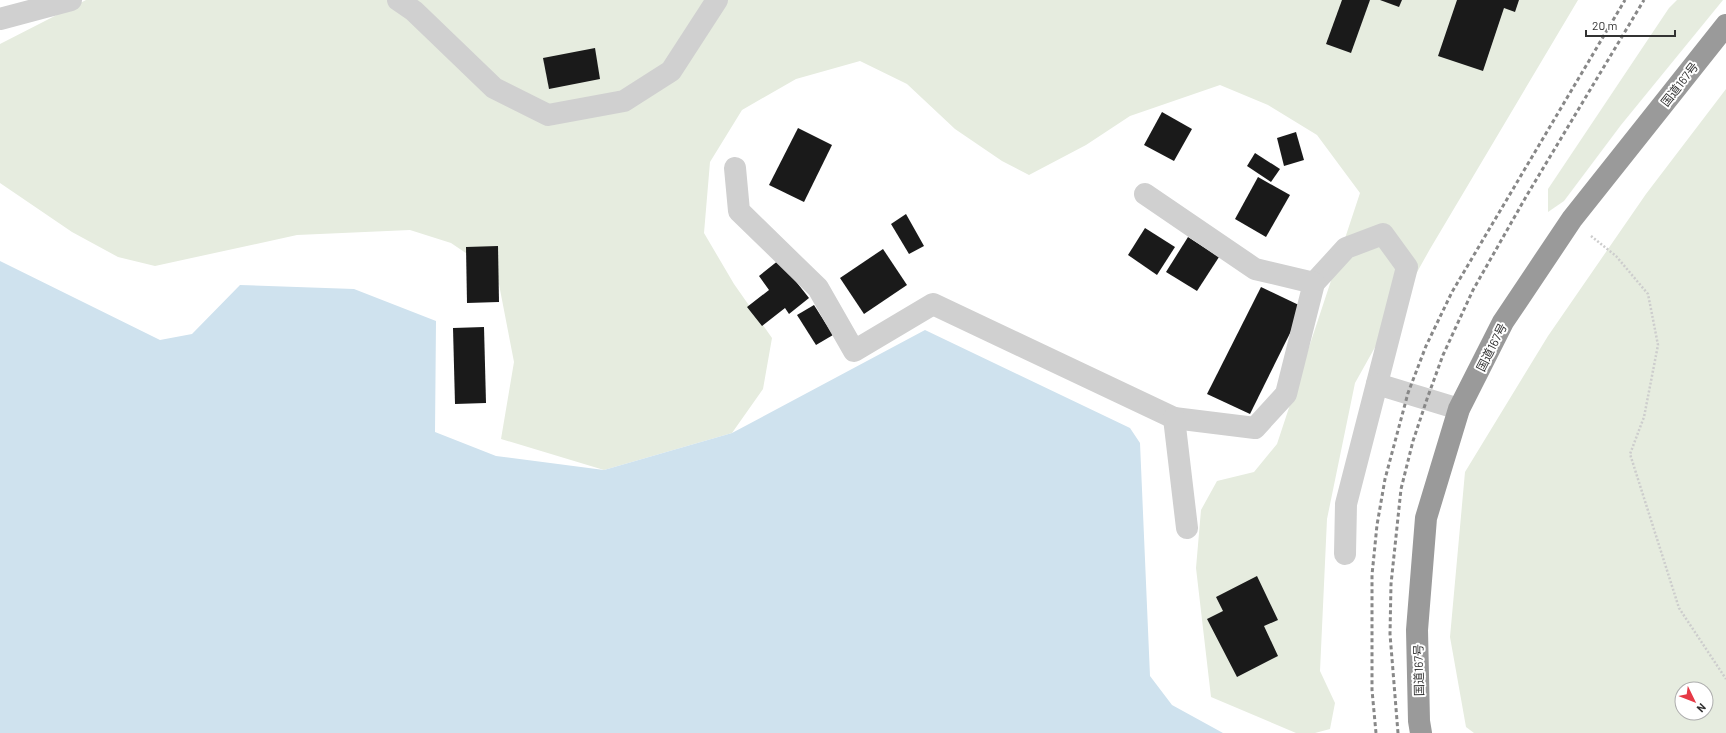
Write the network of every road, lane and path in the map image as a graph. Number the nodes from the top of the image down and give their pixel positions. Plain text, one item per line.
1 (71, 0) edge
2 (398, 0) edge
3 (717, 0) edge
4 (0, 19) edge
5 (1726, 25) edge
6 (736, 168) dead end
7 (1145, 194) dead end
8 (1572, 220) junction
9 (1314, 283) junction
10 (1377, 384) junction
11 (1459, 409) junction
12 (1174, 418) junction
13 (1187, 528) dead end
14 (1345, 554) dead end
15 (1726, 679) edge
16 (1420, 727) edge

1 - 4 lane
2 - 3 lane
5 - 8 highway, 国道167号
6 - 12 lane
7 - 9 lane
8 - 11 highway, 国道167号
8 - 15 path
9 - 10 lane
9 - 12 lane
10 - 11 lane
10 - 14 lane
11 - 16 highway, 国道167号
12 - 13 lane

